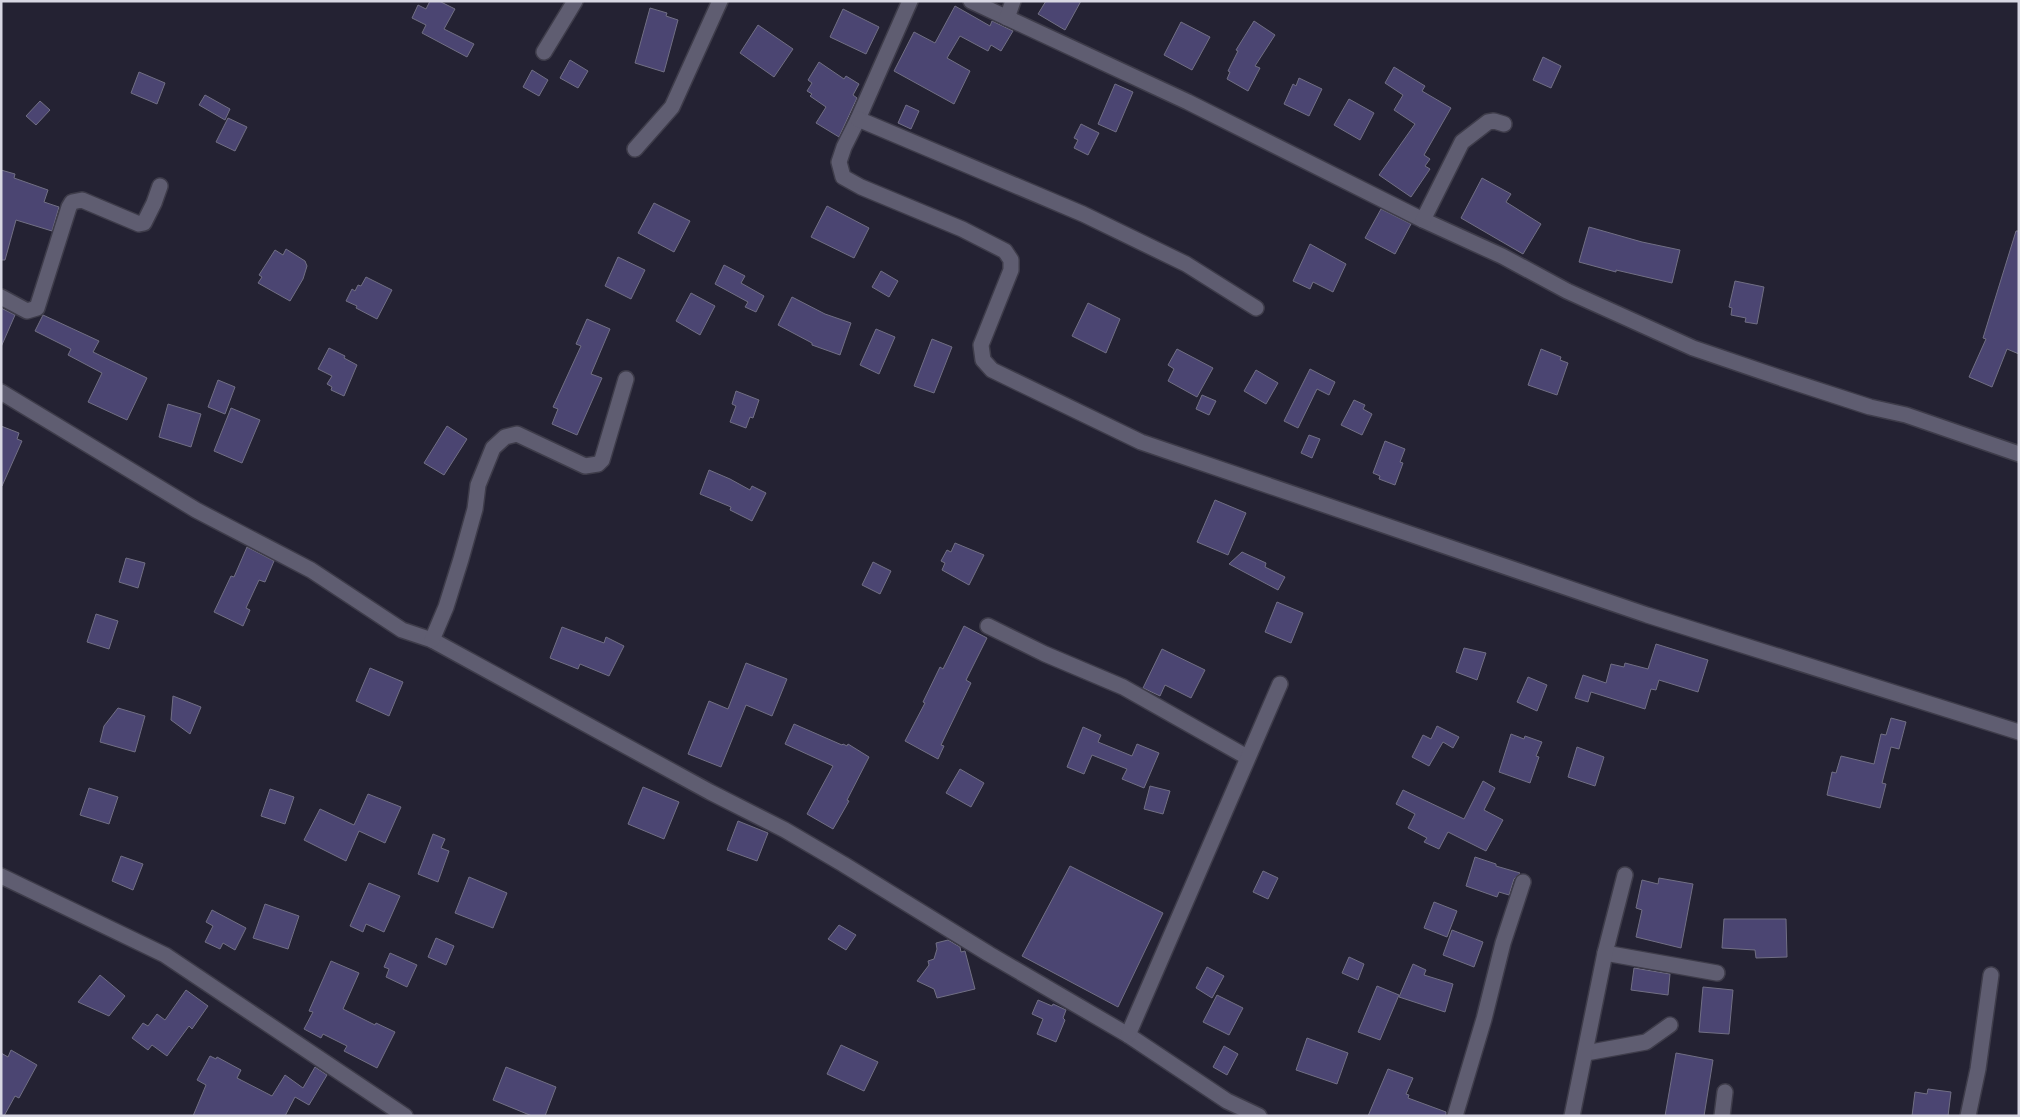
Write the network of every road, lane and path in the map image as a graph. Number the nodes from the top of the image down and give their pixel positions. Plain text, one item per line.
1 (575, 1) edge
2 (720, 1) edge
3 (910, 1) edge
4 (971, 1) edge
5 (1013, 1) edge
6 (1007, 18) junction
7 (544, 52) dead end
8 (858, 119) junction
9 (1504, 124) dead end
10 (635, 148) dead end
11 (160, 186) dead end
12 (1423, 220) junction
13 (1, 297) edge
14 (1256, 308) dead end
15 (626, 379) dead end
16 (1, 392) edge
17 (2019, 454) edge
18 (988, 626) dead end
19 (432, 640) junction
20 (1280, 684) dead end
21 (2019, 732) edge
22 (1247, 757) junction
23 (1625, 875) dead end
24 (1, 876) edge
25 (1523, 882) dead end
26 (1605, 953) junction
27 (1717, 973) dead end
28 (1992, 975) dead end
29 (1670, 1025) dead end
30 (1128, 1035) junction
31 (1586, 1053) junction
32 (1725, 1092) dead end
33 (405, 1116) edge
34 (1259, 1116) edge
35 (1454, 1116) edge
36 (1572, 1116) edge
37 (1722, 1116) edge
38 (1968, 1116) edge

1 - 7 street
2 - 10 street
3 - 8 street
4 - 6 street
5 - 6 street
6 - 12 street
8 - 14 street
8 - 21 street
9 - 12 street
11 - 13 street
12 - 17 street
15 - 19 street
16 - 19 street
18 - 22 street
19 - 30 street
20 - 22 street
22 - 30 street
23 - 26 street
24 - 33 street
25 - 35 street
26 - 27 street
26 - 31 street
28 - 38 street
29 - 31 street
30 - 34 street
31 - 36 street
32 - 37 street

